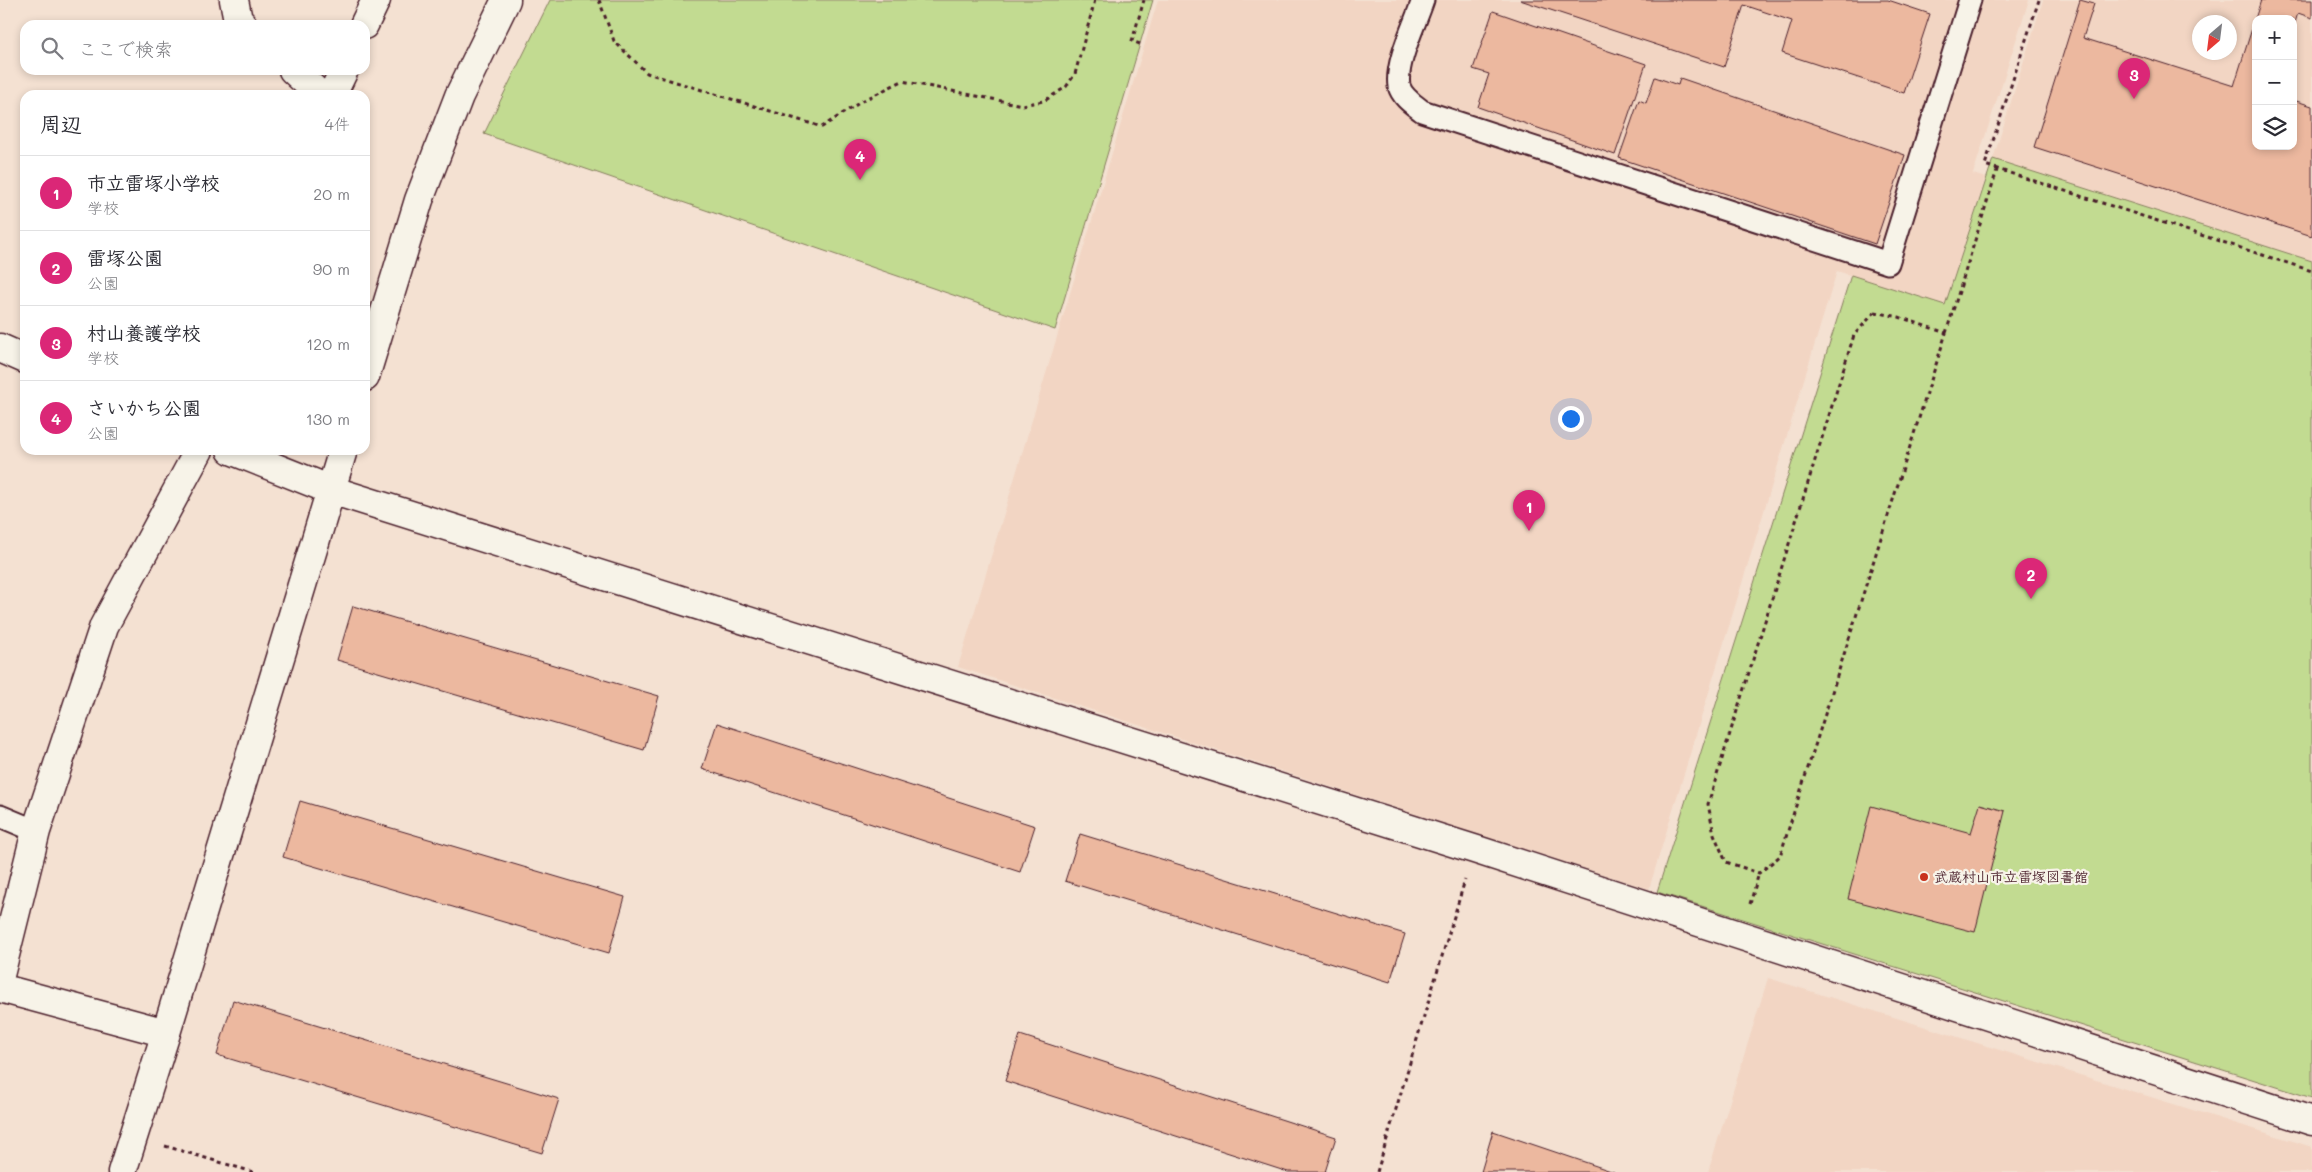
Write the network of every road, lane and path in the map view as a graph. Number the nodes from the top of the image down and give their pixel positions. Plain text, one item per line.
1 (234, 0) edge
2 (376, 0) edge
3 (506, 0) edge
4 (599, 0) edge
5 (1095, 0) edge
6 (1144, 0) edge
7 (1423, 0) edge
8 (1970, 0) edge
9 (2038, 0) edge
10 (238, 20) edge
11 (366, 20) edge
12 (1140, 44) dead end
13 (298, 75) edge
14 (342, 75) edge
15 (315, 90) edge
16 (334, 90) edge
17 (1997, 170) junction
18 (2312, 271) edge
19 (1946, 333) junction
20 (0, 348) edge
21 (20, 357) edge
22 (370, 361) edge
23 (196, 455) edge
24 (244, 455) edge
25 (342, 455) edge
26 (331, 490) junction
27 (0, 816) edge
28 (36, 831) junction
29 (1474, 849) junction
30 (1759, 873) junction
31 (1748, 910) dead end
32 (0, 975) edge
33 (0, 988) edge
34 (166, 1033) junction
35 (2312, 1122) edge
36 (134, 1136) junction
37 (122, 1172) edge
38 (254, 1172) edge
39 (1377, 1172) edge

1 - 10 street
2 - 11 street
3 - 22 street
4 - 5 path
6 - 12 path
7 - 8 lane
9 - 17 path
13 - 15 street
14 - 16 street
17 - 18 path
17 - 19 path
19 - 30 path
19 - 30 path
20 - 21 street
23 - 28 street
24 - 26 street
25 - 26 street
26 - 29 street
26 - 34 street
27 - 28 lane
28 - 32 street
29 - 35 street
29 - 39 path
30 - 31 path
33 - 34 street
34 - 36 street
36 - 37 street
36 - 38 path

